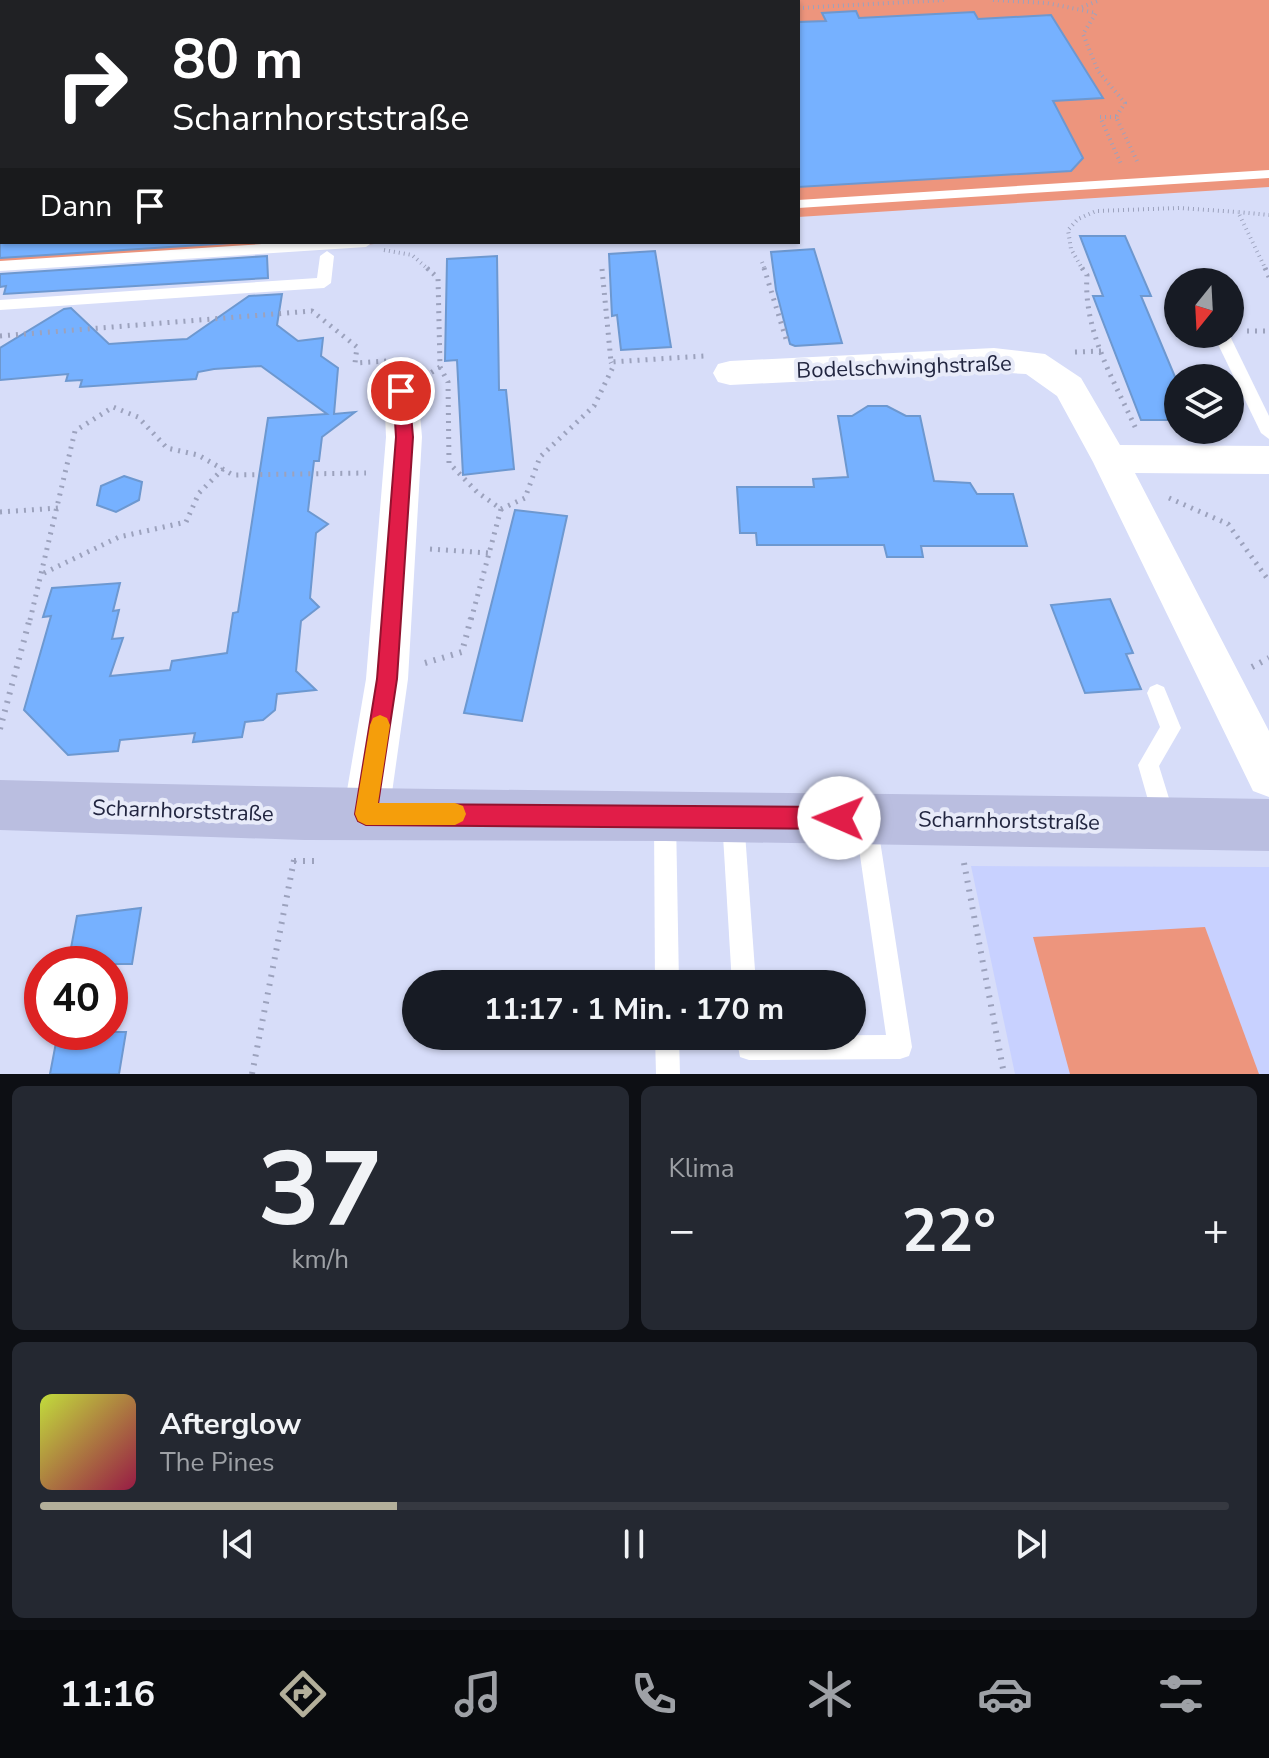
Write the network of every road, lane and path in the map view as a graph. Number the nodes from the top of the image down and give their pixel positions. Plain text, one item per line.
1 (945, 0) edge
2 (993, 0) edge
3 (1100, 0) edge
4 (1081, 7) junction
5 (800, 8) edge
6 (1116, 117) junction
7 (1123, 169) dead end
8 (1269, 174) edge
9 (1147, 182) junction
10 (800, 204) edge
11 (1238, 212) junction
12 (1269, 215) edge
13 (336, 244) edge
14 (327, 256) joint
15 (762, 262) dead end
16 (0, 266) edge
17 (602, 269) dead end
18 (1269, 277) edge
19 (0, 305) edge
20 (0, 336) edge
21 (1226, 348) edge
22 (611, 362) junction
23 (440, 367) junction
24 (796, 370) junction
25 (730, 373) joint
26 (401, 391) junction
27 (1267, 457) edge
28 (1109, 458) junction
29 (223, 469) junction
30 (401, 473) junction
31 (59, 508) junction
32 (501, 509) junction
33 (0, 512) edge
34 (396, 551) junction
35 (489, 553) junction
36 (43, 573) junction
37 (1269, 581) edge
38 (387, 679) junction
39 (1157, 693) dead end
40 (0, 729) edge
41 (1269, 776) edge
42 (0, 805) edge
43 (366, 814) junction
44 (665, 815) junction
45 (733, 816) junction
46 (866, 818) junction
47 (956, 820) junction
48 (1165, 824) junction
49 (1269, 825) edge
50 (306, 845) junction
51 (667, 970) edge
52 (743, 970) edge
53 (866, 1047) edge
54 (667, 1050) edge
55 (252, 1074) edge
56 (668, 1074) edge
57 (1004, 1074) edge

1 - 5 path
2 - 4 path
3 - 4 path
4 - 6 path
6 - 7 path
6 - 9 path
8 - 9 lane
9 - 10 lane
11 - 12 path
11 - 18 path
11 - 28 path
13 - 16 lane
14 - 19 lane
14 - 23 path
15 - 24 path
17 - 22 path
20 - 26 path
21 - 27 lane
22 - 25 path
22 - 32 path
23 - 26 path
23 - 32 path
24 - 25 street, Bodelschwinghstraße
24 - 28 street, Bodelschwinghstraße
26 - 30 street
27 - 28 street
28 - 37 path
28 - 41 street
29 - 30 path
29 - 31 path
29 - 36 path
30 - 34 street
31 - 33 path
31 - 36 path
32 - 35 path
34 - 35 path
34 - 38 street
35 - 38 path
36 - 40 path
38 - 43 street
39 - 48 lane
42 - 50 street, Scharnhorststraße
43 - 44 street, Scharnhorststraße
43 - 50 street, Scharnhorststraße
44 - 45 street, Scharnhorststraße
44 - 51 lane
45 - 46 street, Scharnhorststraße
45 - 52 lane
46 - 47 street, Scharnhorststraße
46 - 53 lane
47 - 48 street, Scharnhorststraße
47 - 57 path
48 - 49 street, Scharnhorststraße
50 - 55 path
54 - 56 lane

